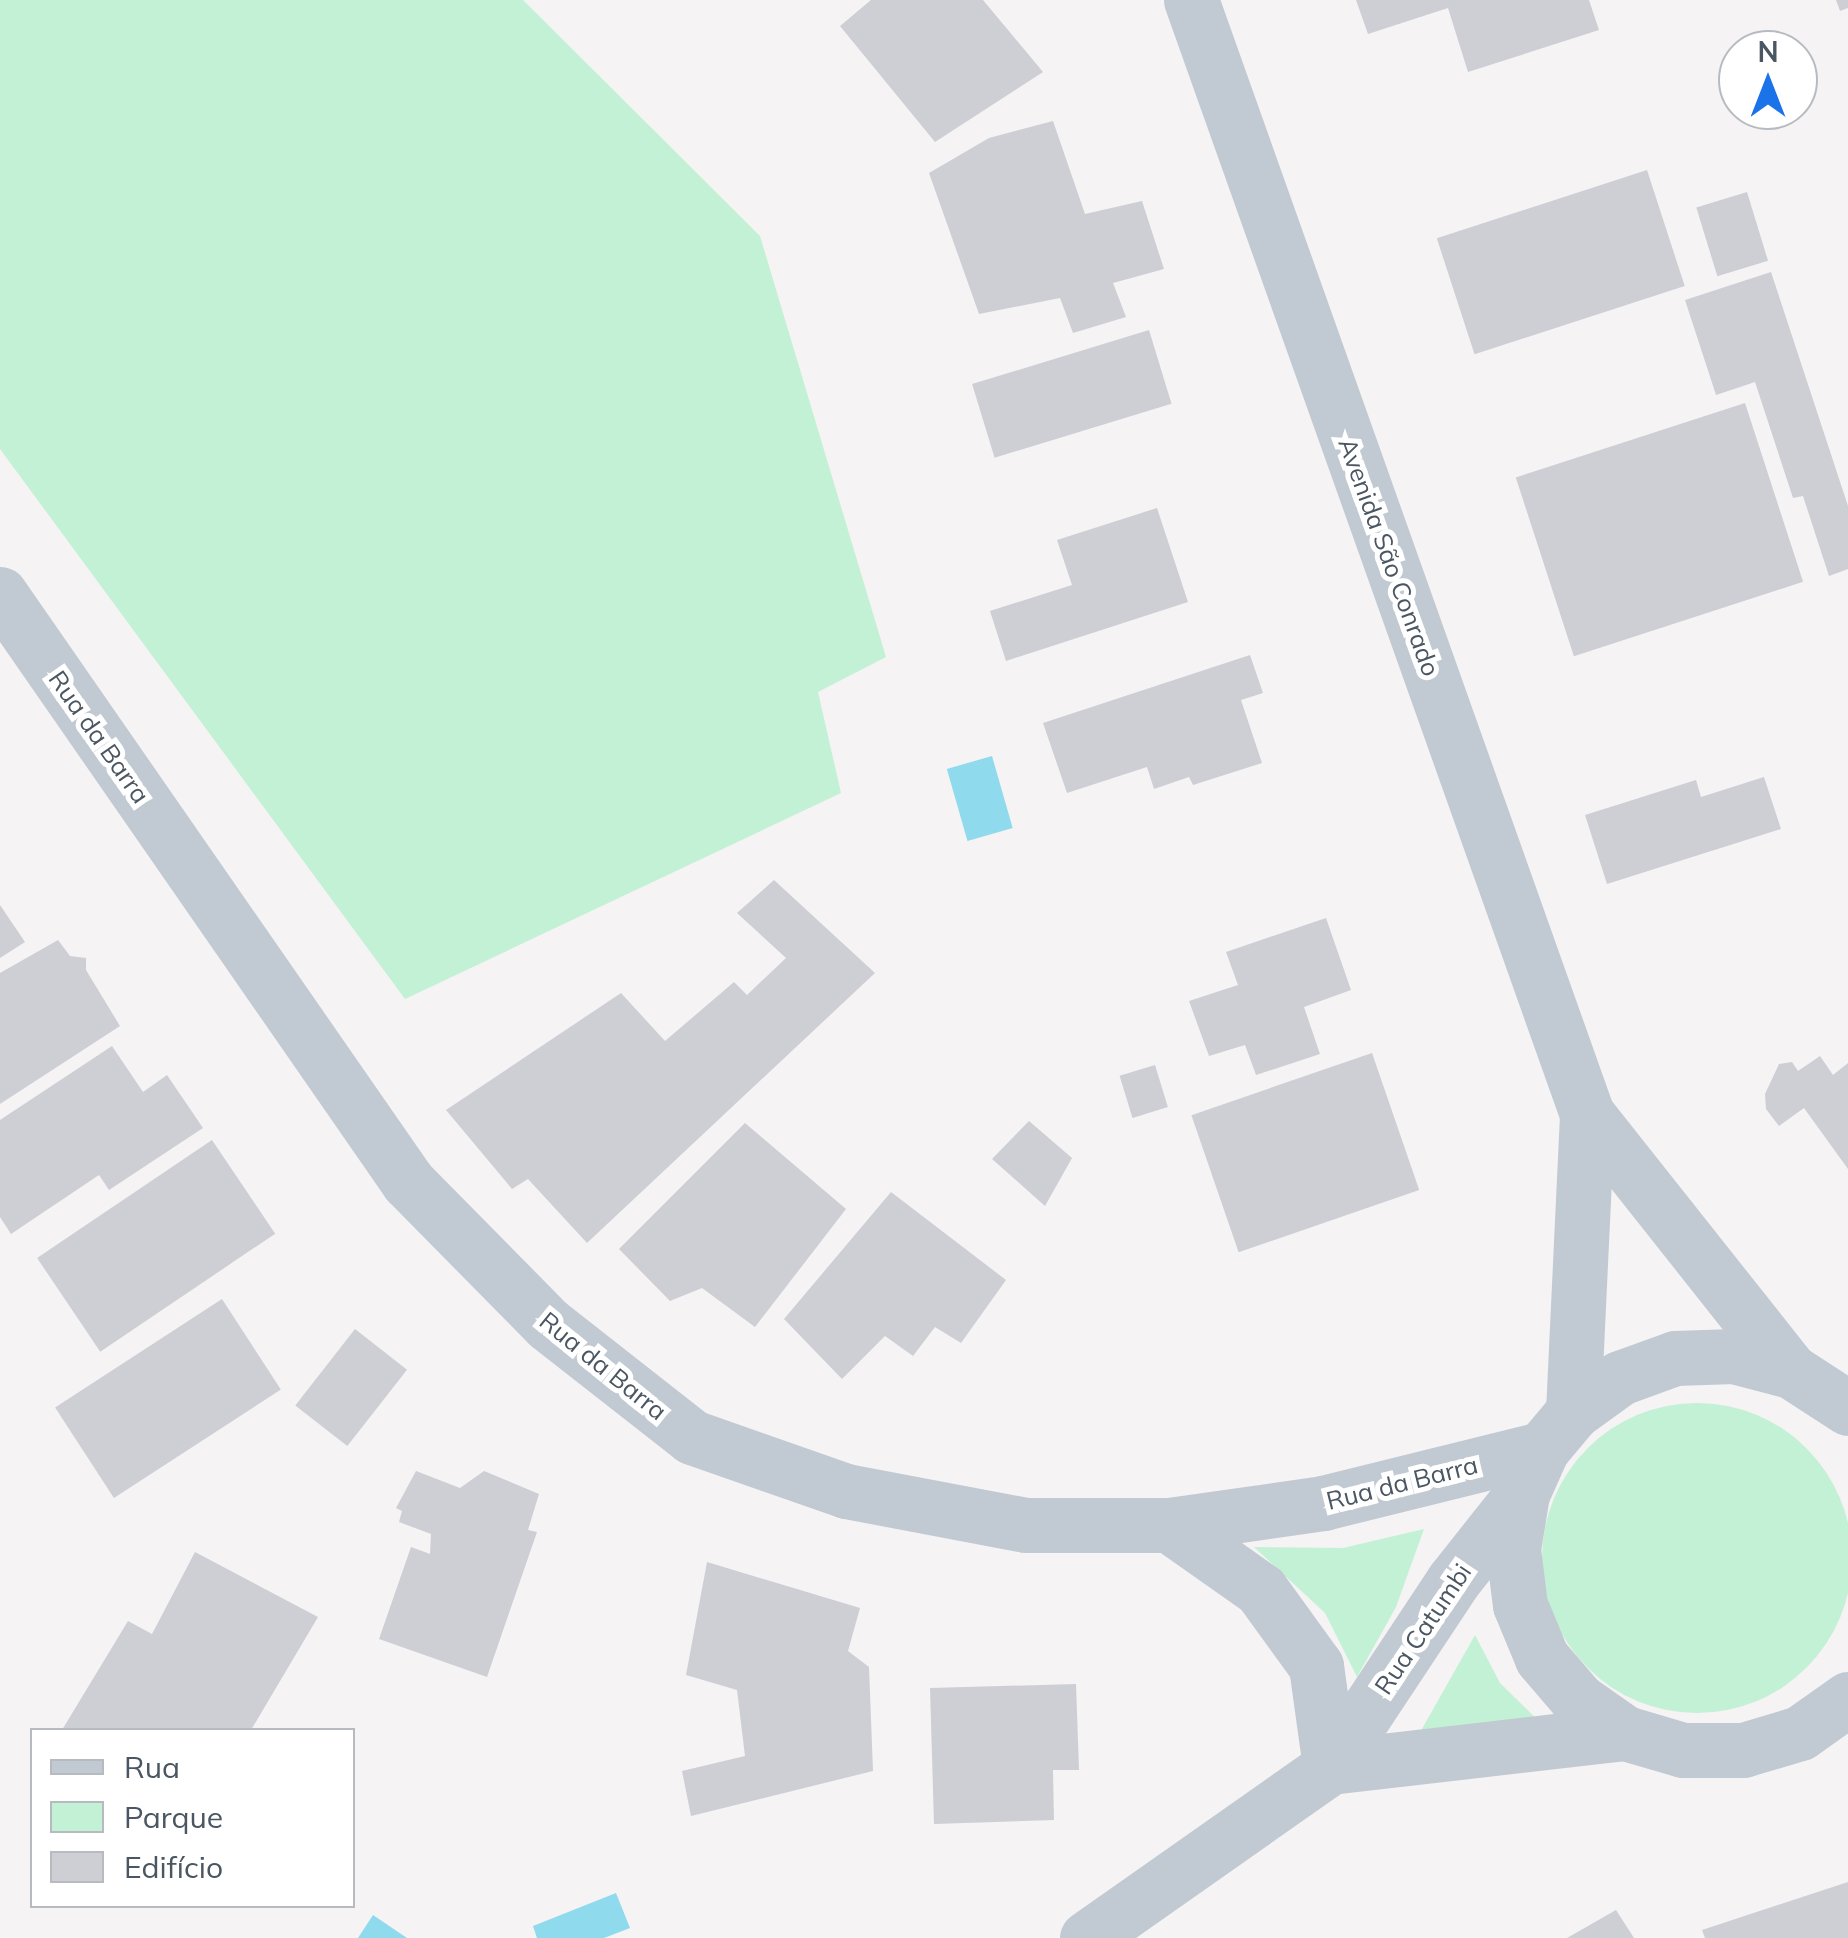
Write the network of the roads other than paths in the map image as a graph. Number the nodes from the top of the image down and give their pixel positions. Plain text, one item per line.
1 (1191, 0) edge
2 (0, 594) edge
3 (1587, 1114) junction
4 (1791, 1371) junction
5 (1848, 1408) edge
6 (1546, 1452) junction
7 (1169, 1525) junction
8 (1848, 1699) edge
9 (1625, 1733) junction
10 (1330, 1767) junction
11 (1088, 1938) edge

1 - 3 street, Avenida São Conrado
2 - 7 street, Rua da Barra
3 - 4 street, Avenida São Conrado
3 - 6 street, Avenida São Conrado
4 - 5 street
4 - 6 street
6 - 7 street, Rua da Barra
6 - 9 street, Avenida São Conrado
6 - 10 street, Rua Catumbi
7 - 10 street
8 - 9 street
9 - 10 street, Rua Catumbi
10 - 11 street, Rua Catumbi

